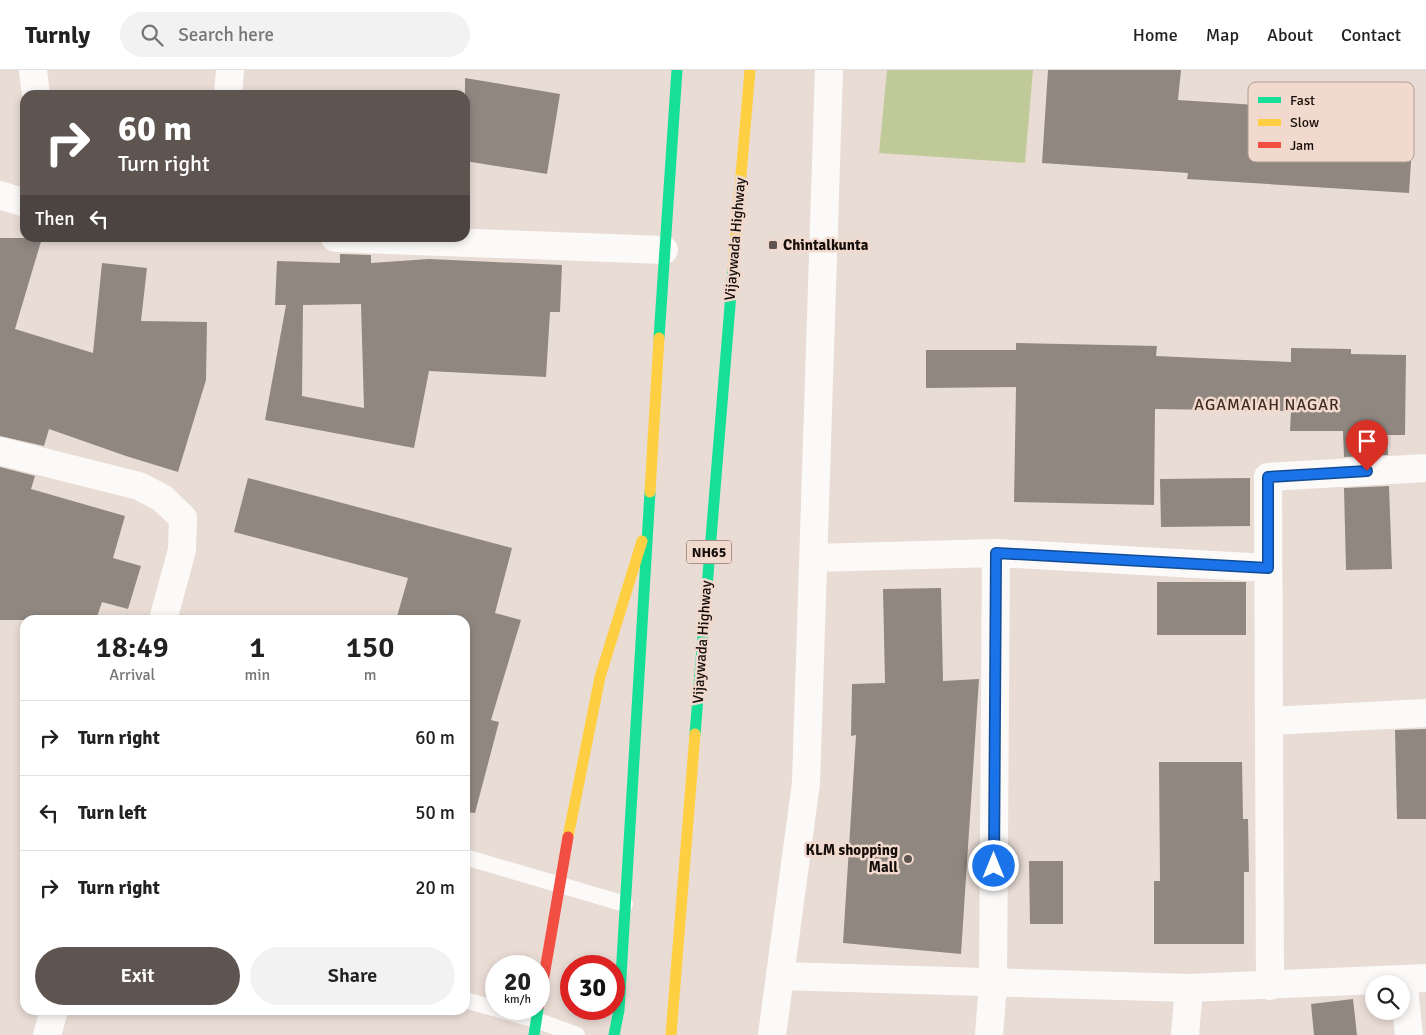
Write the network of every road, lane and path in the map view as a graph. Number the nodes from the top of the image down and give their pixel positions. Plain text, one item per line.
1 (34, 70) edge
2 (230, 70) edge
3 (677, 70) edge
4 (750, 70) edge
5 (829, 70) edge
6 (36, 90) edge
7 (228, 90) edge
8 (0, 195) edge
9 (20, 201) edge
10 (445, 242) edge
11 (664, 250) junction
12 (0, 451) edge
13 (1426, 468) edge
14 (647, 524) junction
15 (996, 553) junction
16 (814, 558) junction
17 (1268, 568) junction
18 (164, 615) edge
19 (1426, 713) edge
20 (1268, 721) junction
21 (470, 859) edge
22 (559, 886) junction
23 (625, 904) junction
24 (547, 955) edge
25 (780, 976) junction
26 (1414, 979) edge
27 (993, 983) junction
28 (1270, 986) junction
29 (1189, 988) junction
30 (470, 1001) edge
31 (485, 1005) edge
32 (53, 1015) edge
33 (544, 1020) edge
34 (47, 1035) edge
35 (577, 1035) edge
36 (614, 1035) edge
37 (671, 1035) edge
38 (772, 1035) edge
39 (989, 1035) edge
40 (1185, 1035) edge
41 (1409, 1035) edge

1 - 6 street
2 - 7 street
3 - 11 main road
4 - 37 main road, Vijaywada Highway / NH65
5 - 16 street
8 - 9 street
10 - 11 street
11 - 14 main road
12 - 18 street
13 - 17 street
14 - 22 main road
14 - 23 main road
15 - 16 street
15 - 17 street
15 - 27 street
16 - 25 street
17 - 20 street
19 - 20 street
20 - 28 street
21 - 22 lane
22 - 23 lane
22 - 24 main road
23 - 36 main road
25 - 27 street
25 - 38 street
26 - 28 street
26 - 41 street
27 - 29 street
27 - 39 street
28 - 29 street
29 - 40 street
30 - 31 lane
32 - 34 street
33 - 35 lane

